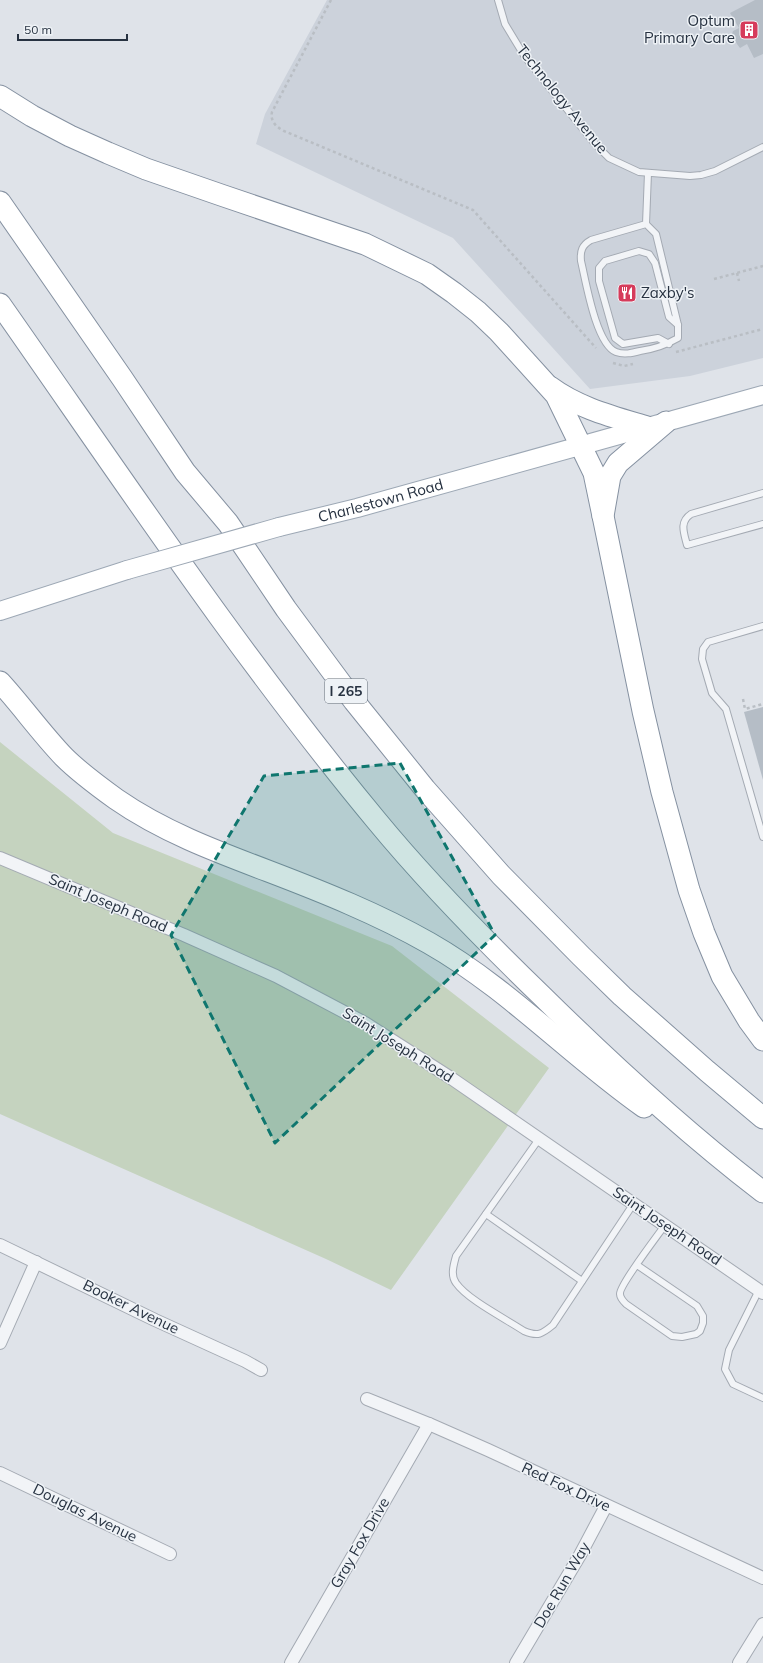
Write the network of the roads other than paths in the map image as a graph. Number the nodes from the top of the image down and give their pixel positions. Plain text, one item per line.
1 (498, 0) edge
2 (0, 96) edge
3 (763, 146) edge
4 (648, 173) junction
5 (0, 202) edge
6 (646, 224) junction
7 (0, 304) edge
8 (678, 325) junction
9 (669, 344) junction
10 (548, 385) junction
11 (763, 395) edge
12 (656, 425) junction
13 (581, 446) junction
14 (763, 493) edge
15 (603, 516) junction
16 (763, 524) edge
17 (0, 611) edge
18 (763, 626) edge
19 (3, 683) edge
20 (763, 837) edge
21 (0, 858) edge
22 (763, 1040) edge
23 (763, 1118) edge
24 (538, 1139) junction
25 (741, 1175) junction
26 (763, 1192) edge
27 (634, 1204) junction
28 (486, 1214) junction
29 (665, 1225) junction
30 (0, 1245) edge
31 (36, 1262) junction
32 (637, 1265) junction
33 (582, 1281) junction
34 (761, 1291) edge
35 (0, 1343) edge
36 (261, 1370) dead end
37 (763, 1398) edge
38 (367, 1399) dead end
39 (429, 1424) junction
40 (0, 1473) edge
41 (606, 1506) junction
42 (170, 1554) dead end
43 (763, 1578) edge
44 (763, 1624) edge
45 (291, 1663) edge
46 (516, 1663) edge
47 (739, 1663) edge

1 - 4 lane, Technology Avenue
2 - 10 highway
3 - 4 lane, Technology Avenue
4 - 6 lane
5 - 23 highway, I 265
6 - 8 lane
6 - 9 lane
7 - 25 highway
8 - 9 lane
8 - 9 lane
10 - 12 highway
10 - 13 highway
11 - 12 main road, Charlestown Road
12 - 13 main road, Charlestown Road
12 - 15 highway
13 - 15 highway
13 - 17 main road, Charlestown Road, bridge
14 - 16 lane
15 - 22 highway
18 - 20 lane
19 - 25 highway
21 - 24 street, Saint Joseph Road
24 - 27 street, Saint Joseph Road
24 - 28 lane
25 - 26 highway
27 - 29 street, Saint Joseph Road
27 - 33 lane
28 - 33 lane
28 - 33 lane
29 - 32 lane
29 - 34 street, Saint Joseph Road
30 - 31 street, Booker Avenue
31 - 35 street
31 - 36 street, Booker Avenue
32 - 32 lane
34 - 37 lane
38 - 39 street, Red Fox Drive
39 - 41 street, Red Fox Drive
39 - 45 street, Gray Fox Drive
40 - 42 street, Douglas Avenue
41 - 43 street, Red Fox Drive
41 - 46 street, Doe Run Way
44 - 47 street

